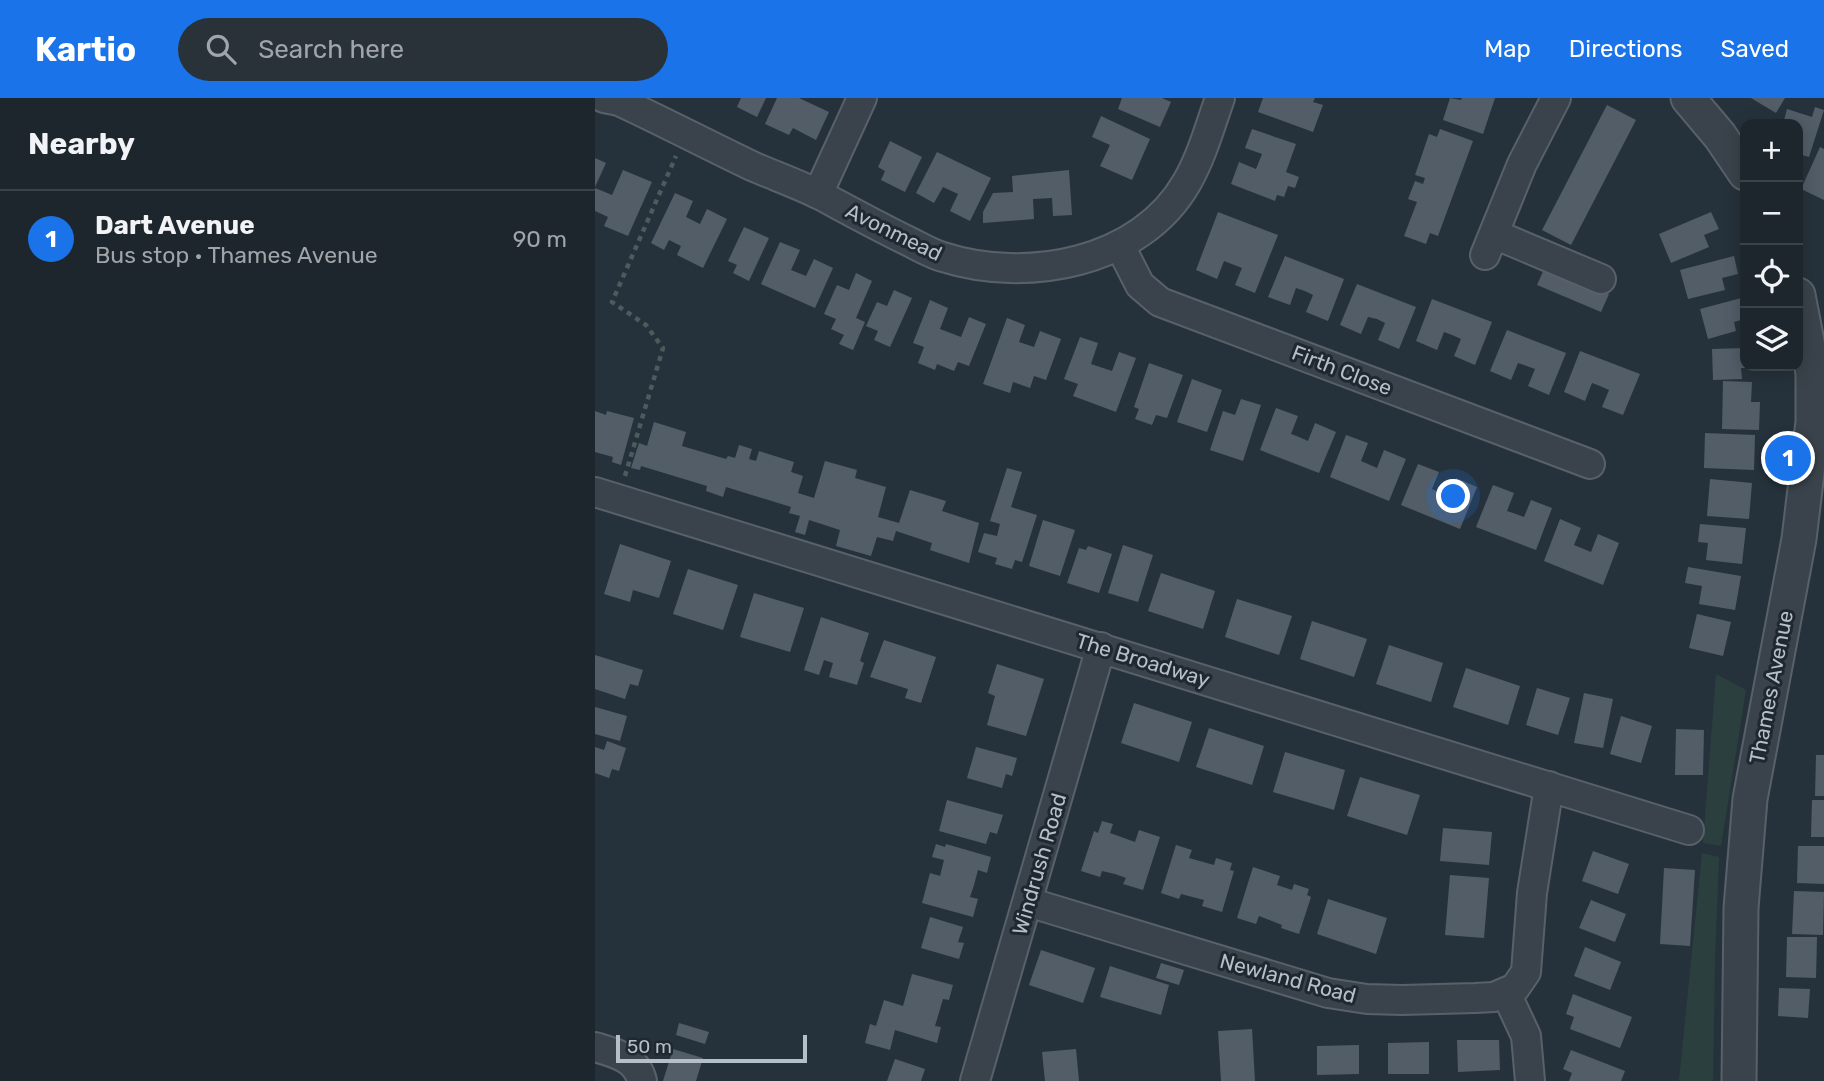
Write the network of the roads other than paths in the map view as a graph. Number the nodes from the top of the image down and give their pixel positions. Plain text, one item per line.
1 (604, 98) edge
2 (862, 98) edge
3 (1220, 98) edge
4 (1556, 98) edge
5 (1688, 98) edge
6 (1740, 166) edge
7 (818, 194) junction
8 (1120, 246) junction
9 (1601, 279) dead end
10 (1802, 308) edge
11 (1817, 351) edge
12 (1590, 464) dead end
13 (601, 496) edge
14 (1101, 647) junction
15 (1549, 786) junction
16 (1689, 830) dead end
17 (1028, 902) junction
18 (1506, 993) junction
19 (595, 1047) edge
20 (642, 1081) edge
21 (975, 1081) edge
22 (1530, 1081) edge
23 (1739, 1081) edge

1 - 7 street, Avonmead
2 - 7 street
3 - 8 street, Avonmead
4 - 9 street
5 - 6 street
7 - 8 street, Avonmead
8 - 12 street, Firth Close
10 - 11 street, Thames Avenue
11 - 23 street, Thames Avenue
13 - 14 street, The Broadway
14 - 15 street, The Broadway
14 - 17 street, Windrush Road
15 - 16 street, The Broadway
15 - 18 street
17 - 18 street, Newland Road
17 - 21 street, Windrush Road
18 - 22 street
19 - 20 street

